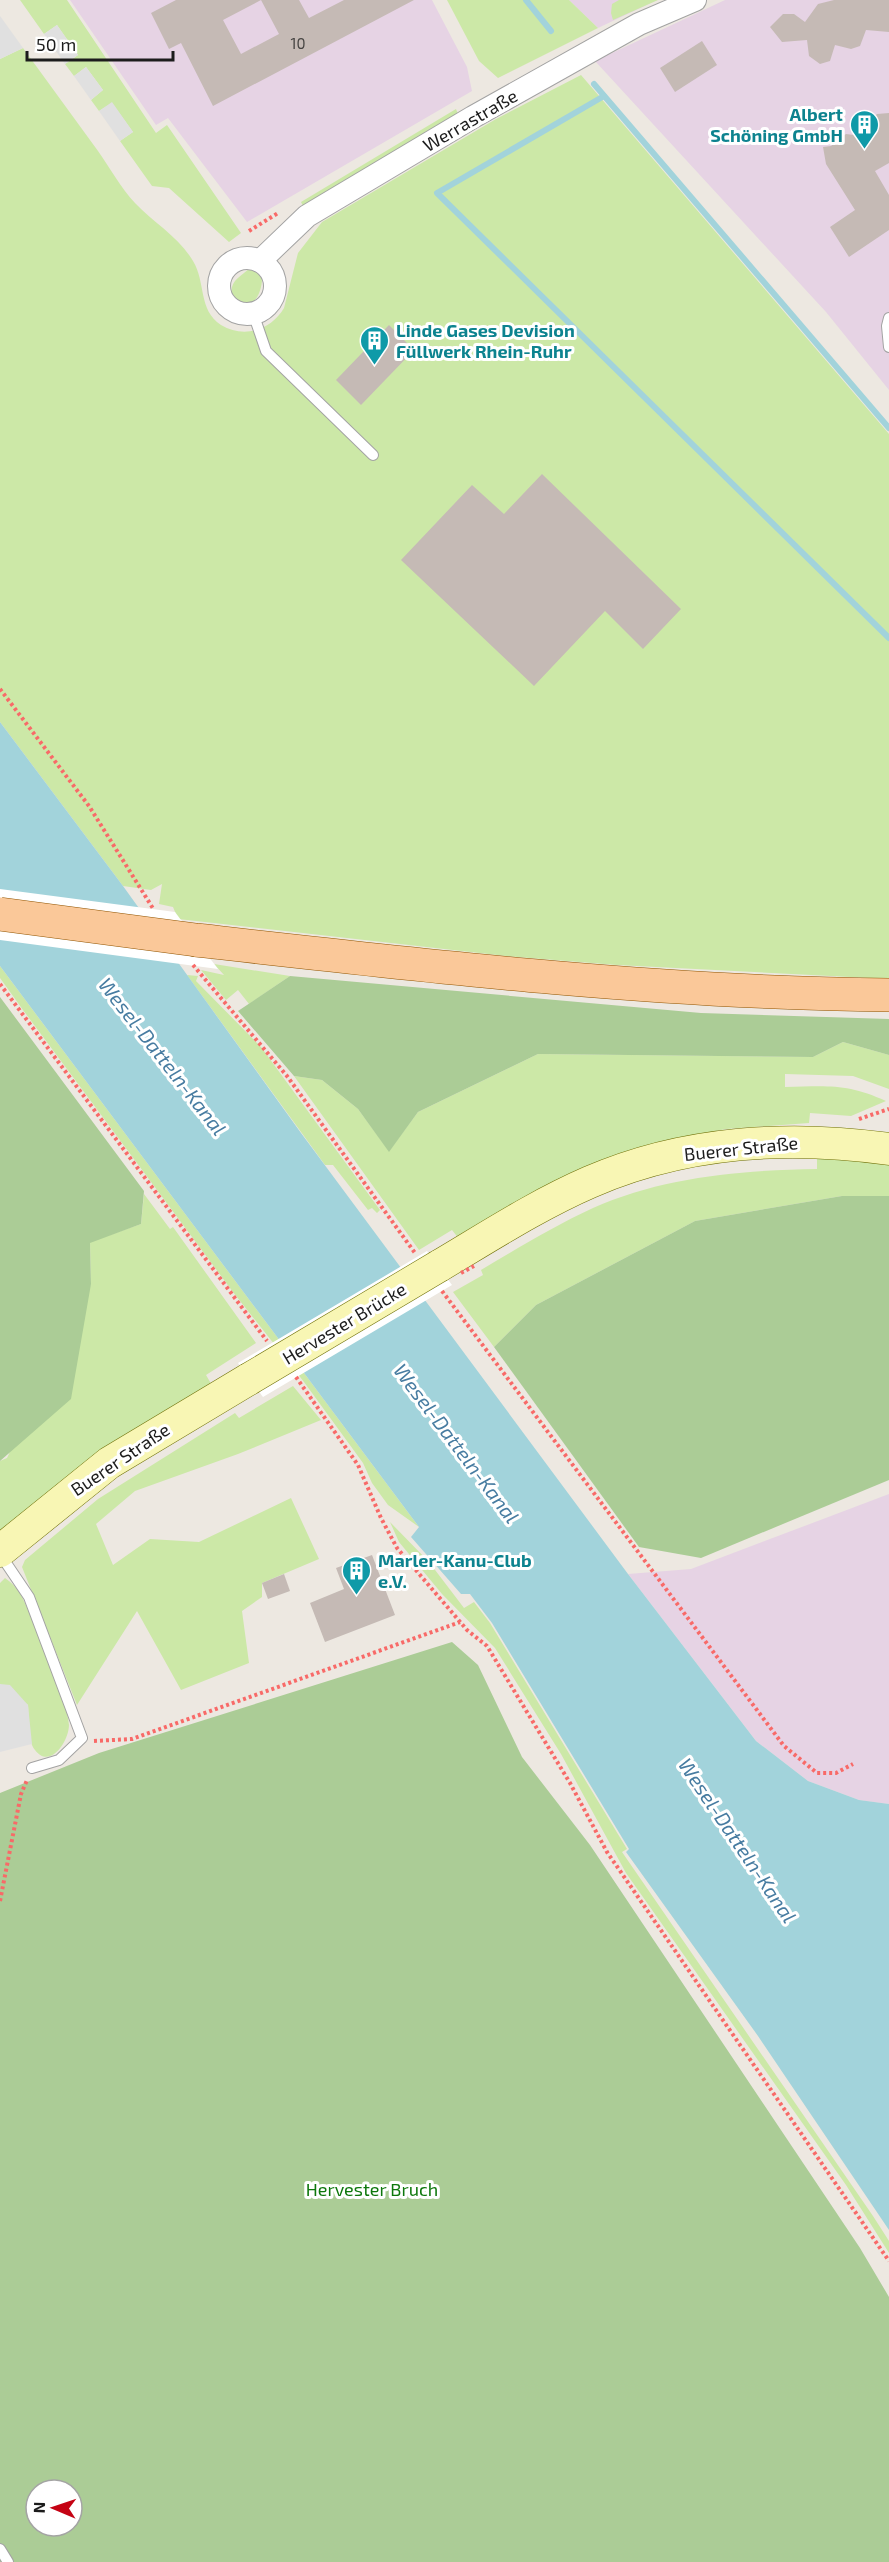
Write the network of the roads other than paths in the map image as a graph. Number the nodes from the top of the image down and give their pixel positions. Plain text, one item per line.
1 (695, 0) edge
2 (260, 261) junction
3 (253, 313) junction
4 (889, 318) edge
5 (889, 347) edge
6 (373, 455) dead end
7 (0, 914) edge
8 (889, 996) edge
9 (889, 1149) edge
10 (439, 1266) joint
11 (249, 1379) joint
12 (0, 1552) edge
13 (33, 1768) road end
14 (0, 2549) edge
15 (8, 2562) edge

1 - 2 street, Werrastraße
2 - 3 street
2 - 3 street
3 - 6 lane
4 - 5 lane
7 - 8 main road, bridge
9 - 10 street, Buerer Straße
10 - 11 street, Hervester Brücke, bridge
11 - 12 street, Buerer Straße
12 - 13 lane
14 - 15 lane

